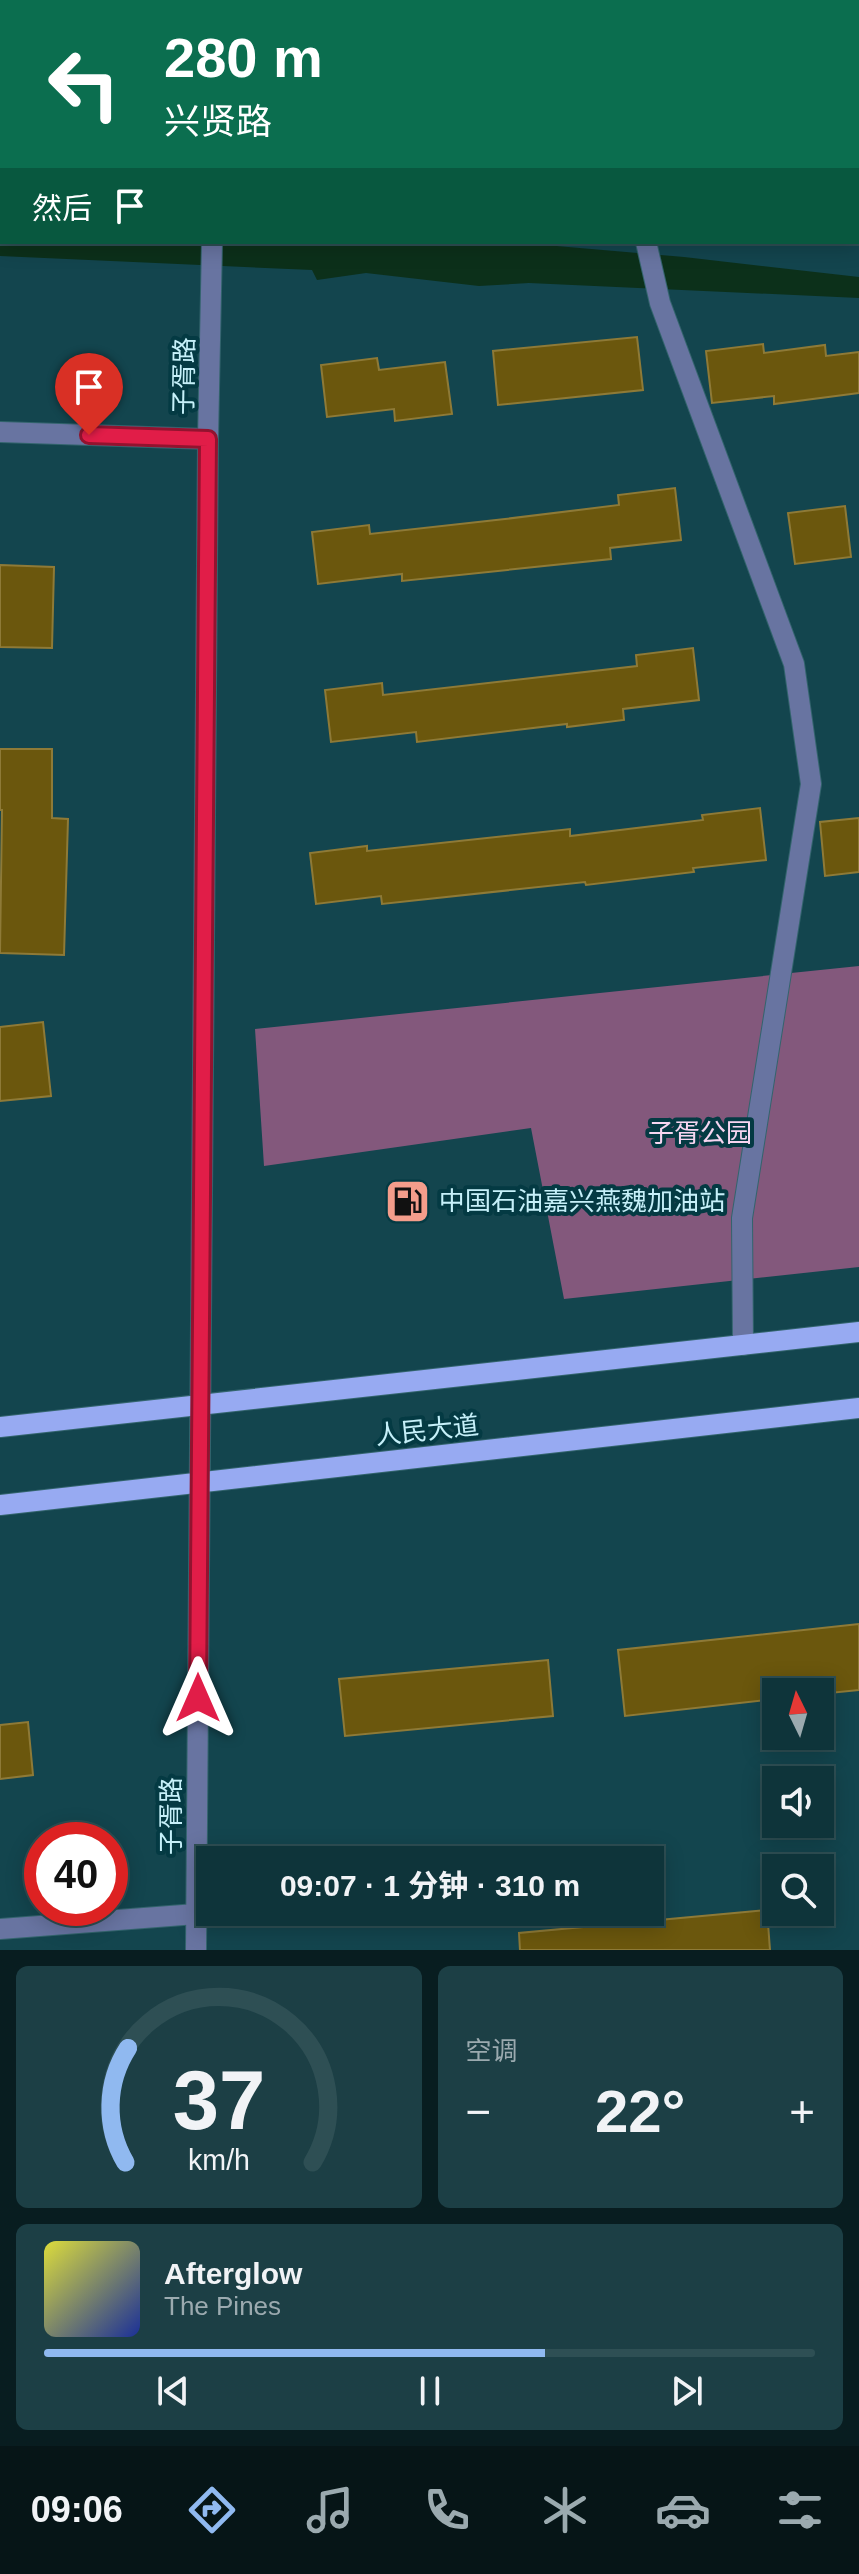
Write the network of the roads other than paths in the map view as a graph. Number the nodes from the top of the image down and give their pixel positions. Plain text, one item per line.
1 (212, 244) edge
2 (646, 244) edge
3 (0, 432) edge
4 (208, 439) junction
5 (859, 1332) edge
6 (743, 1345) junction
7 (200, 1405) junction
8 (859, 1408) edge
9 (0, 1427) edge
10 (199, 1482) junction
11 (0, 1505) edge
12 (196, 1846) edge
13 (196, 1914) edge
14 (196, 1926) edge
15 (0, 1929) edge
16 (196, 1950) edge

1 - 4 street, 子胥路
2 - 6 street
3 - 4 street
4 - 7 street, 子胥路
5 - 6 main road, 人民大道
6 - 7 main road, 人民大道
7 - 9 main road, 人民大道
7 - 10 street, 子胥路
8 - 10 main road, 人民大道
10 - 11 main road, 人民大道
10 - 12 street, 子胥路
13 - 15 street
14 - 16 street, 子胥路

